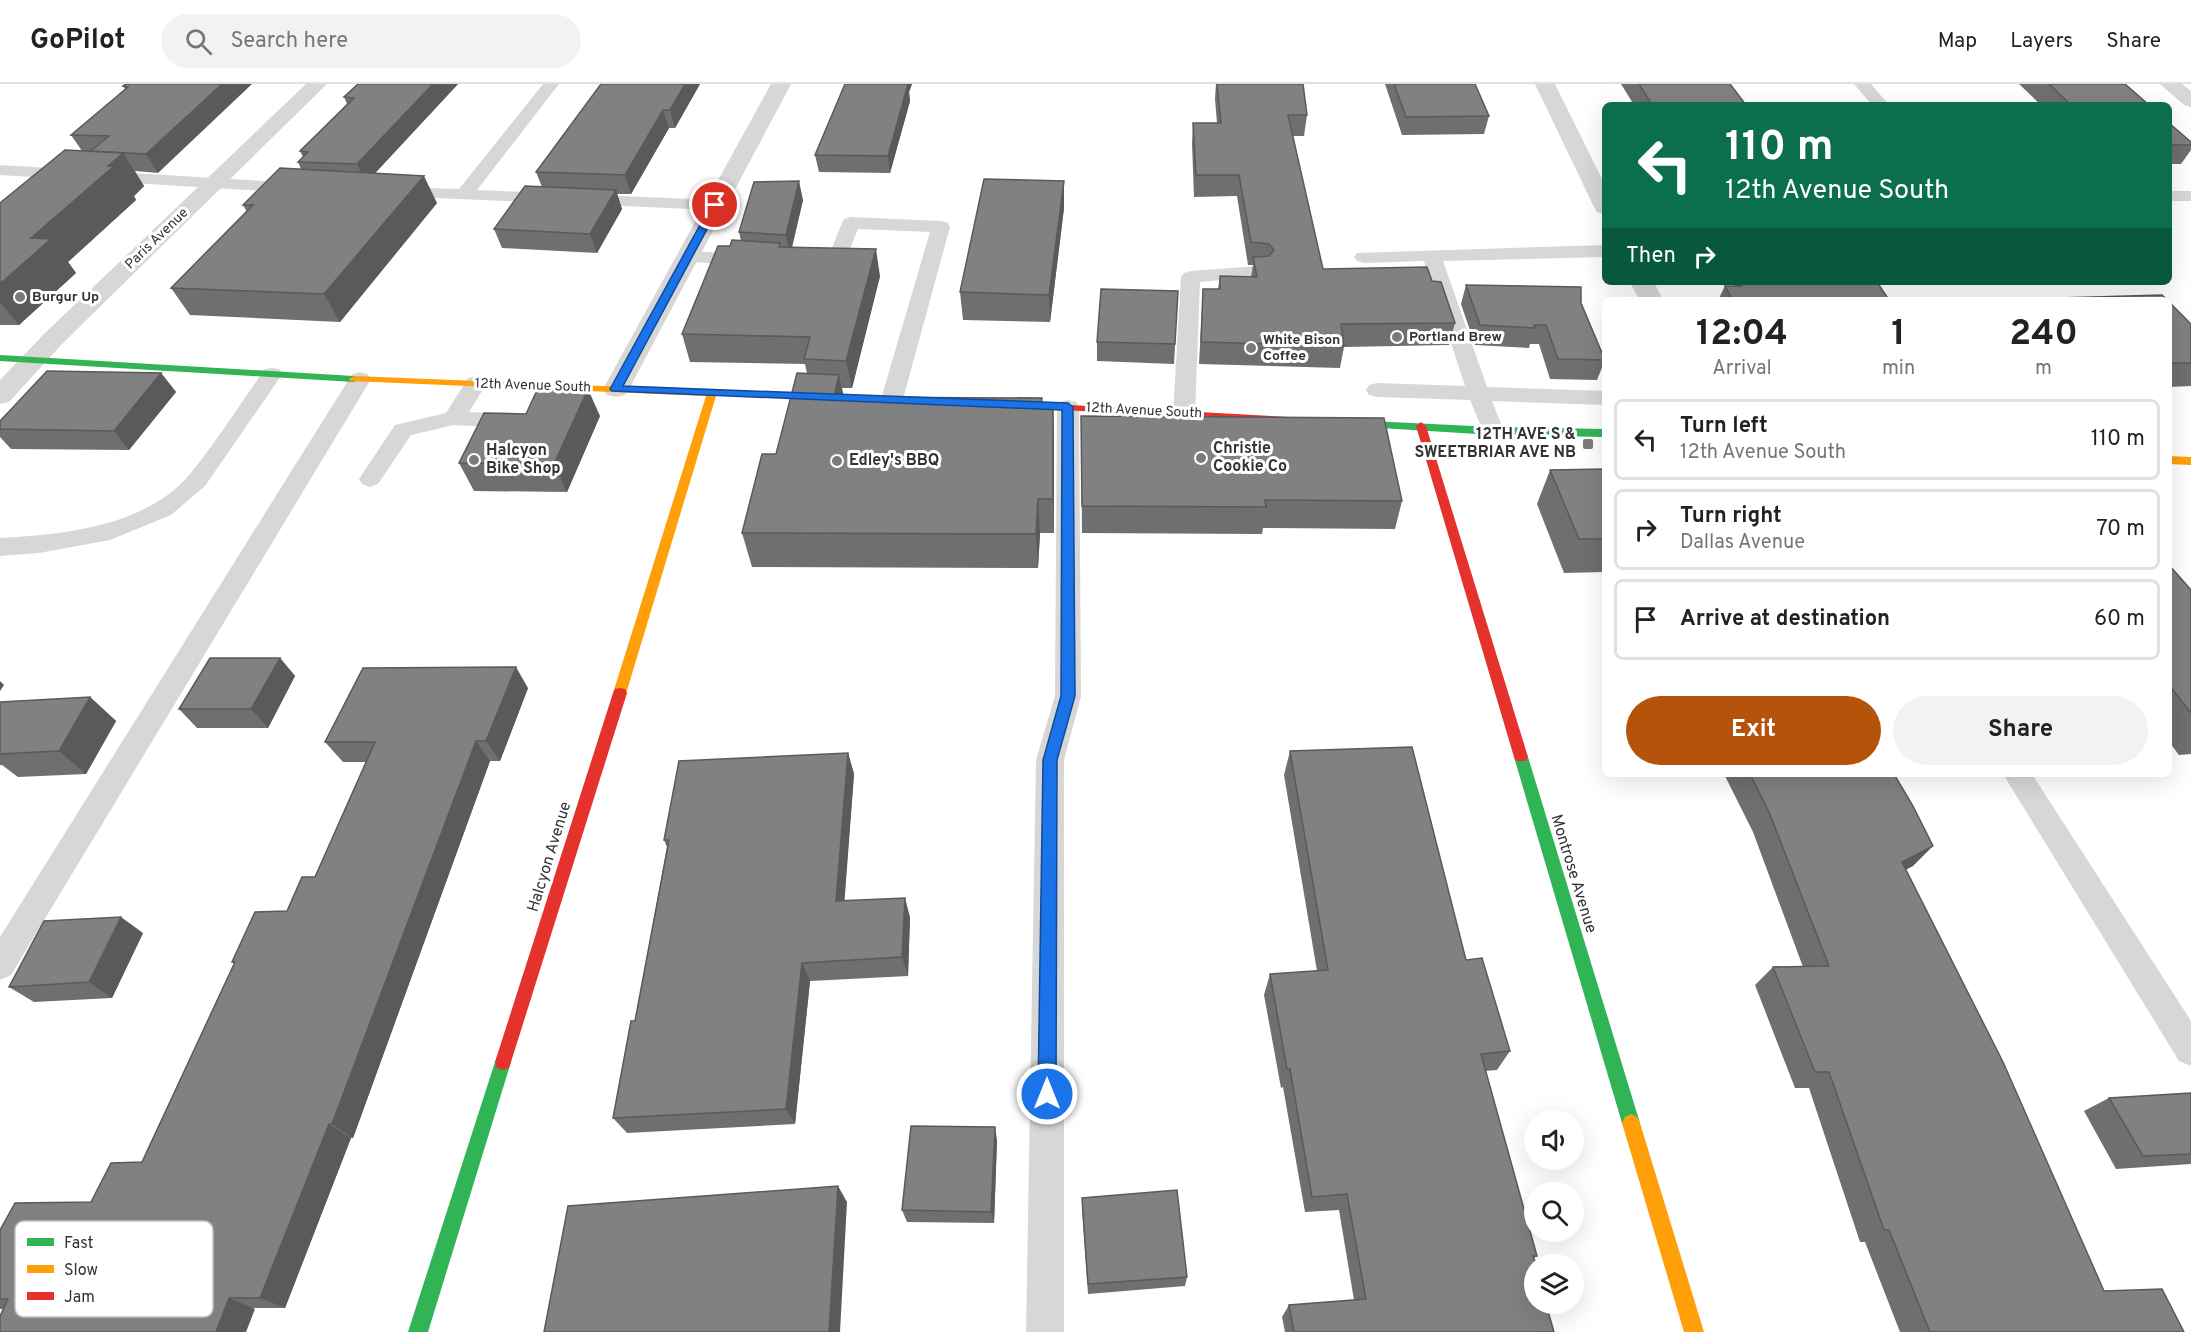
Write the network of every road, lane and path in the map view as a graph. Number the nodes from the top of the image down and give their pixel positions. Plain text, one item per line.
1 (317, 84) edge
2 (551, 84) edge
3 (781, 84) edge
4 (1545, 84) edge
5 (1862, 84) edge
6 (2170, 84) edge
7 (2191, 101) edge
8 (1878, 102) edge
9 (0, 170) edge
10 (214, 184) junction
11 (316, 189) edge
12 (384, 192) edge
13 (464, 195) junction
14 (1602, 196) edge
15 (2172, 196) edge
16 (2191, 196) edge
17 (715, 205) junction
18 (1602, 251) edge
19 (1432, 255) junction
20 (687, 257) junction
21 (1364, 257) dead end
22 (769, 261) edge
23 (791, 262) edge
24 (1259, 272) edge
25 (0, 358) edge
26 (33, 359) junction
27 (272, 374) junction
28 (360, 379) junction
29 (476, 383) junction
30 (616, 389) junction
31 (1377, 390) dead end
32 (712, 392) junction
33 (1479, 392) junction
34 (0, 396) edge
35 (847, 398) edge
36 (1602, 398) edge
37 (892, 399) edge
38 (986, 404) edge
39 (1068, 407) junction
40 (1184, 414) junction
41 (454, 418) junction
42 (520, 421) edge
43 (1421, 426) junction
44 (1493, 431) junction
45 (1602, 433) edge
46 (2172, 459) edge
47 (2191, 461) edge
48 (370, 479) dead end
49 (0, 547) edge
50 (2019, 777) edge
51 (0, 965) edge
52 (2191, 1050) edge
53 (418, 1332) edge
54 (1045, 1332) edge
55 (1694, 1332) edge

1 - 10 street, Paris Avenue
2 - 13 lane
3 - 17 street
4 - 14 street
5 - 8 lane
6 - 7 street
9 - 10 lane
10 - 11 lane
10 - 26 street, Paris Avenue
12 - 13 lane
13 - 17 lane
15 - 16 lane
17 - 20 street
18 - 19 lane
19 - 21 lane
19 - 33 lane
20 - 22 lane
20 - 30 street
23 - 37 lane
24 - 40 lane
25 - 26 street, 12th Avenue South
26 - 27 street, 12th Avenue South
26 - 34 street, Paris Avenue
27 - 28 street, 12th Avenue South
27 - 49 lane
28 - 29 street, 12th Avenue South
28 - 51 lane
29 - 30 street, 12th Avenue South
29 - 41 lane
30 - 32 street, 12th Avenue South
31 - 33 lane
32 - 35 street, 12th Avenue South
32 - 53 street, Halcyon Avenue
33 - 36 lane
33 - 44 lane
38 - 39 street, 12th Avenue South
39 - 40 street, 12th Avenue South
39 - 54 lane
40 - 43 street, 12th Avenue South
41 - 42 lane
41 - 48 lane
43 - 44 street, 12th Avenue South
43 - 55 street, Montrose Avenue
44 - 45 street, 12th Avenue South
46 - 47 street
50 - 52 lane

